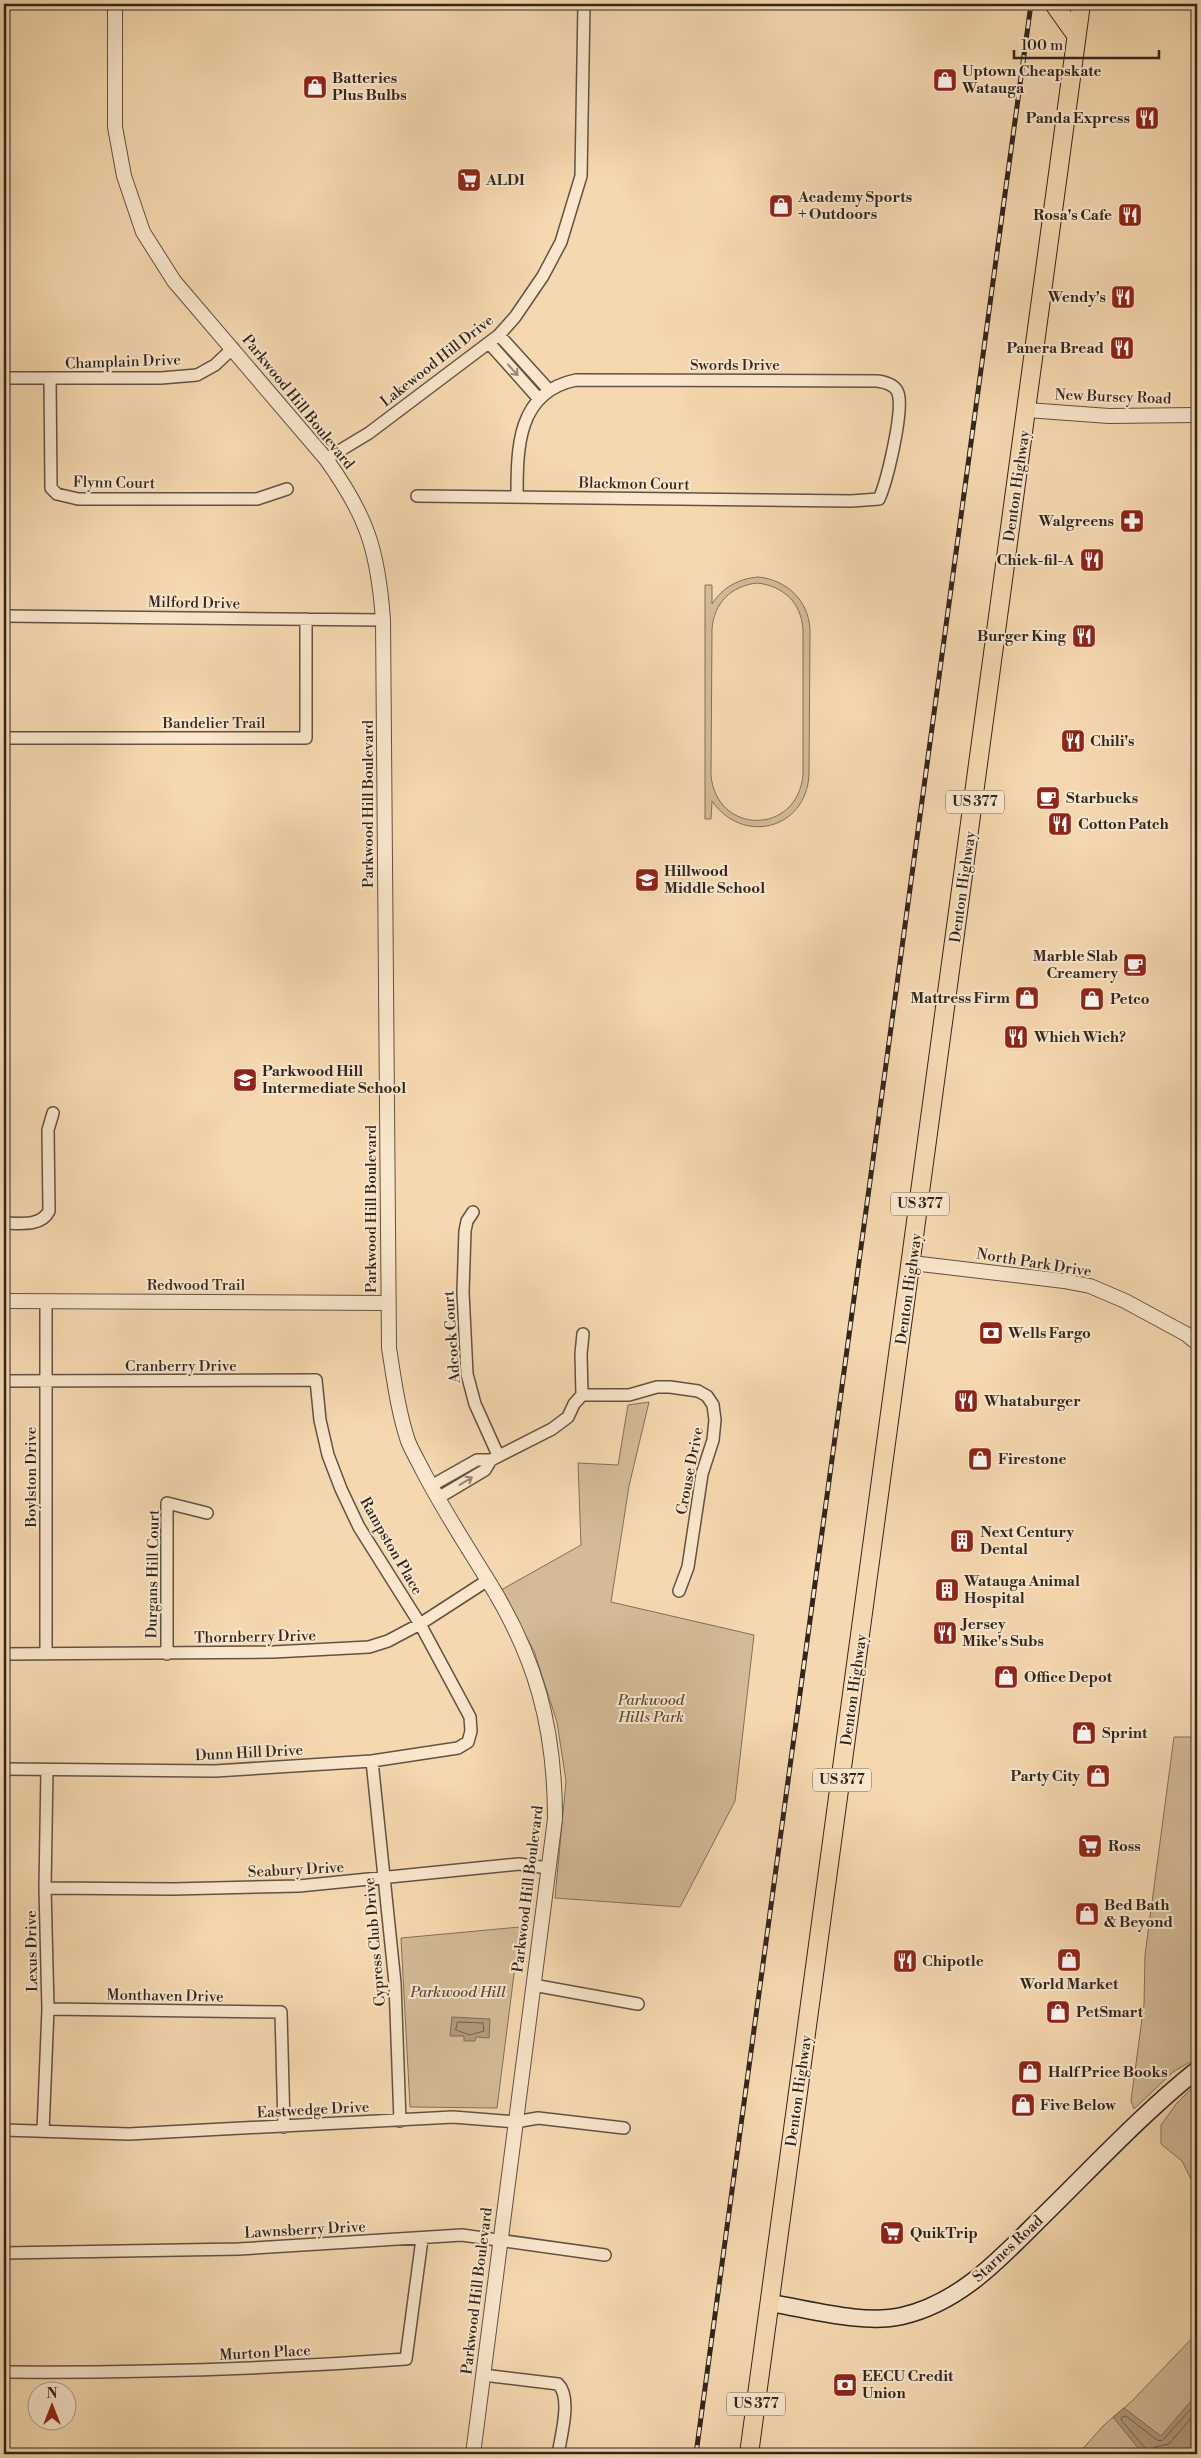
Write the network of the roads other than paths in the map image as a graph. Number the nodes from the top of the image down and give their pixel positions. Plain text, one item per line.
1 (115, 4) edge
2 (584, 4) edge
3 (1054, 4) edge
4 (1081, 4) edge
5 (1076, 35) junction
6 (499, 335) junction
7 (489, 343) junction
8 (233, 348) junction
9 (4, 378) edge
10 (50, 379) junction
11 (548, 389) junction
12 (538, 398) junction
13 (1027, 410) junction
14 (1197, 416) edge
15 (326, 459) junction
16 (287, 489) dead end
17 (417, 496) dead end
18 (517, 497) junction
19 (851, 501) joint
20 (4, 616) edge
21 (306, 619) junction
22 (384, 620) junction
23 (4, 738) edge
24 (53, 1113) dead end
25 (473, 1212) dead end
26 (4, 1223) edge
27 (912, 1263) junction
28 (4, 1301) edge
29 (46, 1301) junction
30 (388, 1303) junction
31 (584, 1334) dead end
32 (1197, 1343) edge
33 (316, 1380) joint
34 (4, 1381) edge
35 (46, 1381) junction
36 (582, 1395) junction
37 (494, 1458) junction
38 (431, 1486) junction
39 (438, 1498) junction
40 (207, 1513) dead end
41 (488, 1580) junction
42 (679, 1591) dead end
43 (420, 1624) junction
44 (4, 1654) edge
45 (46, 1654) junction
46 (167, 1654) junction
47 (470, 1717) joint
48 (372, 1761) junction
49 (4, 1769) edge
50 (47, 1770) junction
51 (548, 1868) junction
52 (384, 1879) junction
53 (45, 1888) junction
54 (533, 1985) junction
55 (638, 2004) dead end
56 (48, 2009) junction
57 (1197, 2070) edge
58 (400, 2121) junction
59 (516, 2122) junction
60 (284, 2128) junction
61 (624, 2128) dead end
62 (4, 2130) edge
63 (43, 2131) junction
64 (422, 2239) junction
65 (499, 2242) junction
66 (4, 2253) edge
67 (605, 2255) dead end
68 (770, 2303) junction
69 (4, 2372) edge
70 (483, 2375) junction
71 (473, 2454) edge
72 (558, 2454) edge
73 (749, 2454) edge

1 - 8 street, Parkwood Hill Boulevard
2 - 6 street, Lakewood Hill Drive
3 - 5 main road
4 - 5 main road, Denton Highway / US 377
5 - 13 main road, Denton Highway / US 377
6 - 7 street, Lakewood Hill Drive
6 - 11 street
7 -> 12 street
7 - 15 street, Lakewood Hill Drive
8 - 10 street, Champlain Drive
8 - 15 street, Parkwood Hill Boulevard
9 - 10 street, Champlain Drive
10 - 16 street, Flynn Court
11 - 12 street, Swords Drive
11 - 19 street, Swords Drive
12 - 18 street, Swords Drive
13 - 14 street, New Bursey Road
13 - 27 main road, Denton Highway / US 377
15 - 22 street, Parkwood Hill Boulevard
17 - 18 street, Blackmon Court
18 - 19 street, Blackmon Court
20 - 21 street, Milford Drive
21 - 22 street, Milford Drive
21 - 23 street, Bandelier Trail
22 - 30 street, Parkwood Hill Boulevard
24 - 26 street
25 - 37 street, Adcock Court
27 - 32 street, North Park Drive
27 - 68 main road, Denton Highway / US 377
28 - 29 street, Redwood Trail
29 - 30 street, Redwood Trail
29 - 35 street, Boylston Drive
30 - 38 street, Parkwood Hill Boulevard
31 - 36 street
33 - 35 street, Cranberry Drive
33 - 43 street, Rampston Place
34 - 35 street, Cranberry Drive
35 - 45 street, Boylston Drive
36 - 37 street
36 - 42 street, Crouse Drive
37 - 38 street
39 -> 37 street
38 - 39 street, Parkwood Hill Boulevard
39 - 41 street, Parkwood Hill Boulevard
40 - 46 street, Durgans Hill Court
41 - 43 street, Thornberry Drive
41 - 51 street, Parkwood Hill Boulevard
43 - 46 street, Thornberry Drive
43 - 47 street, Rampston Place
44 - 45 street, Thornberry Drive
45 - 46 street, Thornberry Drive
47 - 48 street, Dunn Hill Drive
48 - 50 street, Dunn Hill Drive
48 - 52 street, Cypress Club Drive
49 - 50 street, Dunn Hill Drive
50 - 53 street, Lexus Drive
51 - 52 street, Seabury Drive
51 - 54 street, Parkwood Hill Boulevard
52 - 53 street, Seabury Drive
52 - 58 street, Cypress Club Drive
53 - 56 street, Lexus Drive
54 - 55 street
54 - 59 street, Parkwood Hill Boulevard
56 - 60 street, Monthaven Drive
56 - 63 street, Lexus Drive
57 - 68 main road, Starnes Road
58 - 59 street, Eastwedge Drive
58 - 60 street, Eastwedge Drive
59 - 61 street, Eastwedge Drive
59 - 65 street, Parkwood Hill Boulevard
60 - 63 street, Eastwedge Drive
62 - 63 street, Eastwedge Drive
64 - 65 street, Lawnsberry Drive
64 - 66 street, Lawnsberry Drive
64 - 69 street, Murton Place
65 - 67 street, Lawnsberry Drive
65 - 70 street, Parkwood Hill Boulevard
68 - 73 main road, Denton Highway / US 377
70 - 71 street, Parkwood Hill Boulevard
70 - 72 street

